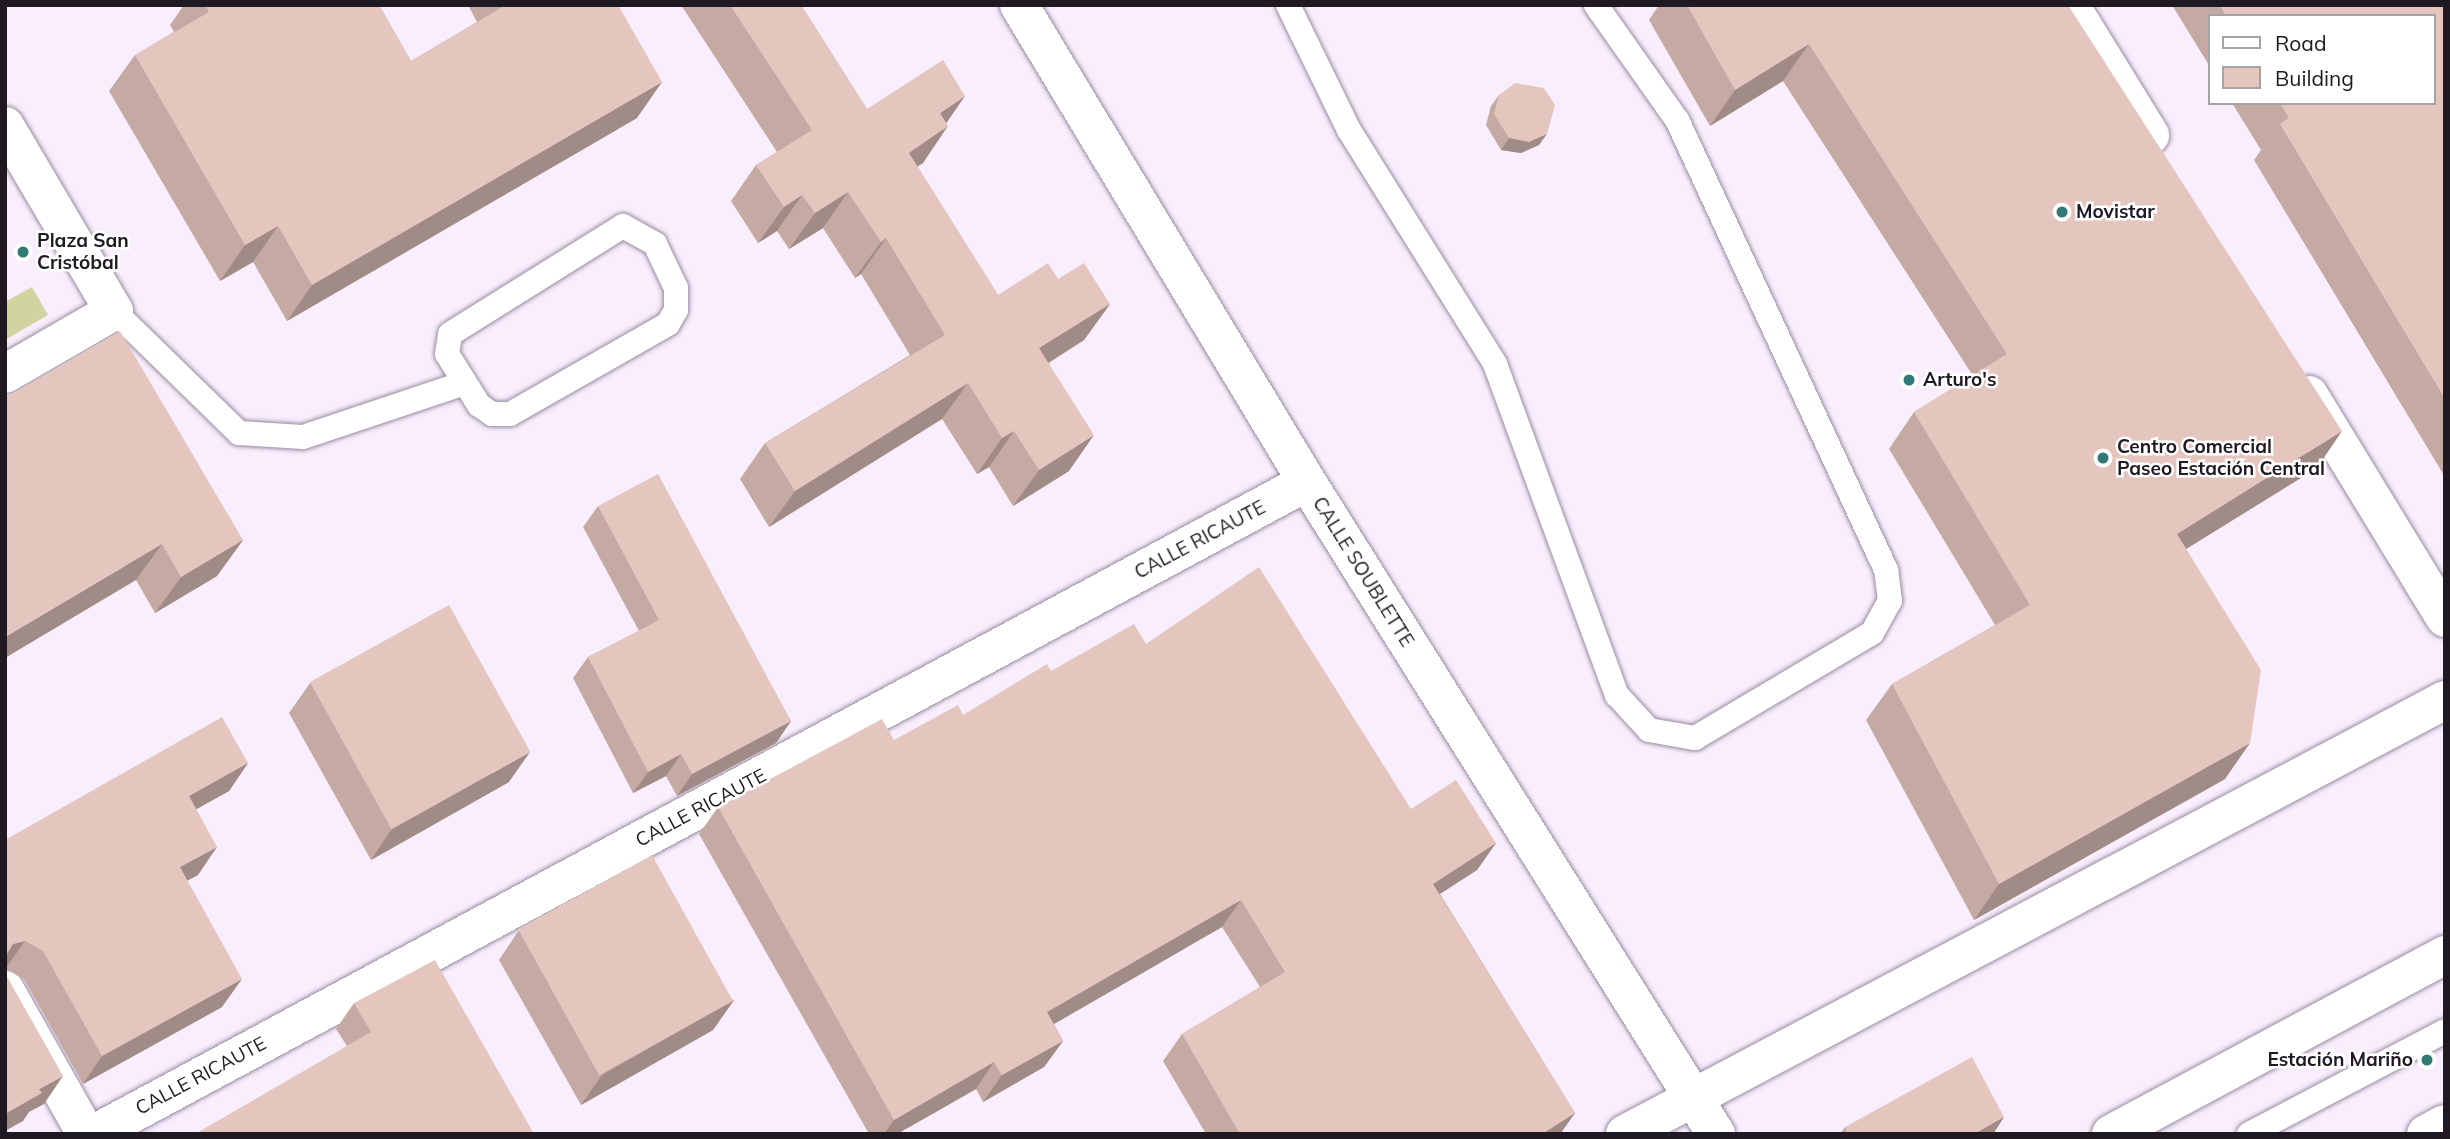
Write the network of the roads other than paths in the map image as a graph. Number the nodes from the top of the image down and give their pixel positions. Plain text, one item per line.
1 (1019, 5) edge
2 (1288, 5) edge
3 (1596, 5) edge
4 (2076, 7) edge
5 (5, 126) edge
6 (2168, 166) edge
7 (114, 311) junction
8 (2292, 368) edge
9 (5, 374) edge
10 (464, 383) junction
11 (1307, 482) junction
12 (2445, 618) edge
13 (2445, 700) edge
14 (2445, 955) edge
15 (5, 990) edge
16 (2445, 1031) edge
17 (1692, 1097) junction
18 (2445, 1124) edge
19 (86, 1134) edge
20 (94, 1134) edge
21 (1625, 1134) edge
22 (1716, 1134) edge
23 (2111, 1134) edge
24 (2249, 1134) edge
25 (2426, 1134) edge

1 - 11 street, CALLE SOUBLETTE
2 - 3 lane
4 - 6 street
5 - 7 street
7 - 9 street
7 - 10 lane
8 - 12 street
10 - 10 lane
11 - 17 street, CALLE SOUBLETTE
11 - 20 street, CALLE RICAUTE
13 - 17 street
14 - 23 street
15 - 19 street
16 - 24 lane
17 - 21 street
17 - 22 street, CALLE SOUBLETTE
18 - 25 street

